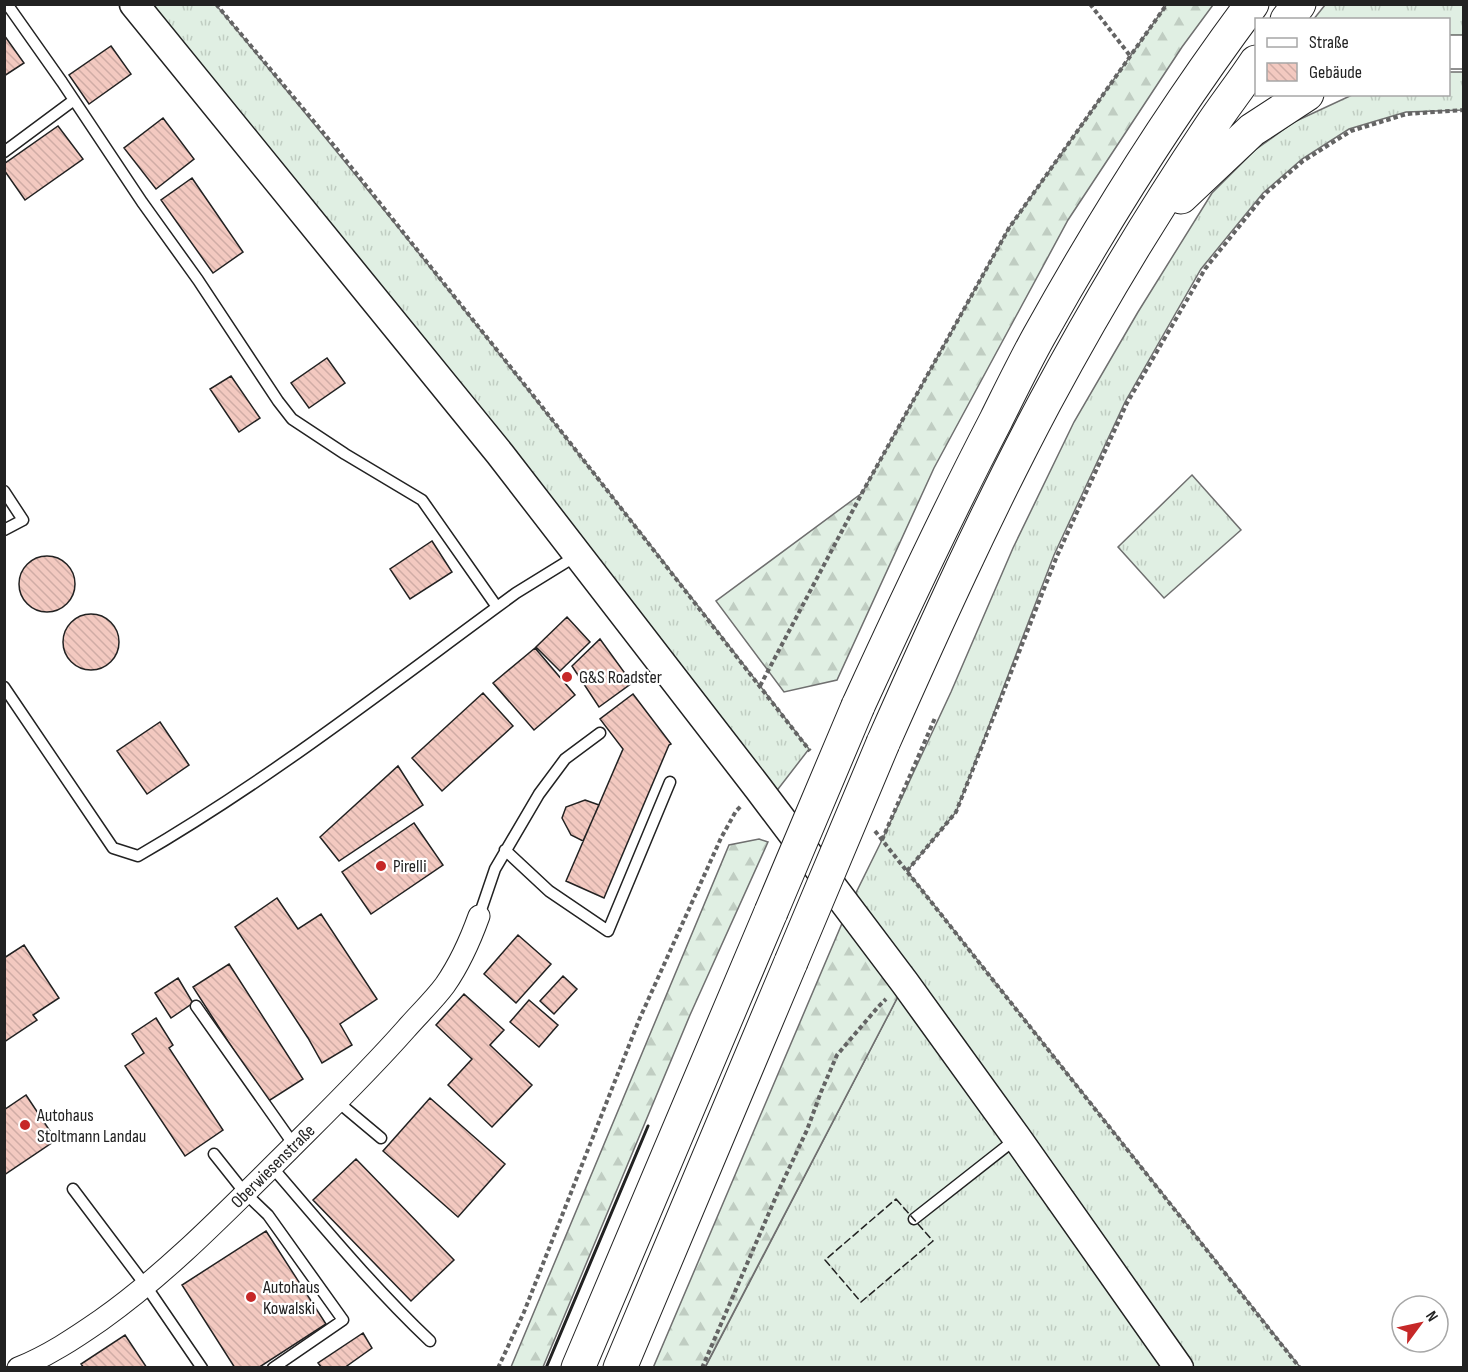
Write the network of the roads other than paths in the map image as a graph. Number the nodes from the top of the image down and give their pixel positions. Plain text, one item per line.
1 (7, 4) edge
2 (134, 4) edge
3 (1252, 4) edge
4 (1299, 4) edge
5 (1288, 18) edge
6 (1255, 66) edge
7 (1304, 96) edge
8 (74, 100) junction
9 (4, 152) edge
10 (1142, 233) junction
11 (4, 491) edge
12 (4, 530) edge
13 (579, 554) junction
14 (497, 607) junction
15 (4, 687) edge
16 (600, 733) dead end
17 (670, 782) dead end
18 (506, 850) junction
19 (479, 916) joint
20 (196, 1006) dead end
21 (338, 1102) junction
22 (381, 1138) dead end
23 (1017, 1138) junction
24 (294, 1145) junction
25 (214, 1154) dead end
26 (272, 1167) junction
27 (73, 1189) dead end
28 (246, 1193) junction
29 (914, 1219) dead end
30 (146, 1286) junction
31 (430, 1341) dead end
32 (18, 1368) edge
33 (202, 1368) edge
34 (273, 1368) edge
35 (578, 1368) edge
36 (620, 1368) edge
37 (1179, 1368) edge

1 - 8 lane
2 - 13 street
3 - 35 highway, bridge
4 - 5 highway
6 - 10 highway
7 - 10 highway
8 - 9 lane
8 - 14 lane
10 - 36 highway, bridge
11 - 12 lane
13 - 14 lane
13 - 23 street
14 - 15 lane
16 - 18 lane
17 - 18 lane
18 - 19 lane
19 - 21 street, Oberwiesenstraße
20 - 24 lane
21 - 22 lane
21 - 24 street, Oberwiesenstraße
23 - 29 lane
23 - 37 street
24 - 26 street, Oberwiesenstraße
25 - 28 lane
26 - 28 street, Oberwiesenstraße
26 - 31 lane
27 - 30 lane
28 - 30 street, Oberwiesenstraße
28 - 34 lane
30 - 32 street, Oberwiesenstraße
30 - 33 lane

